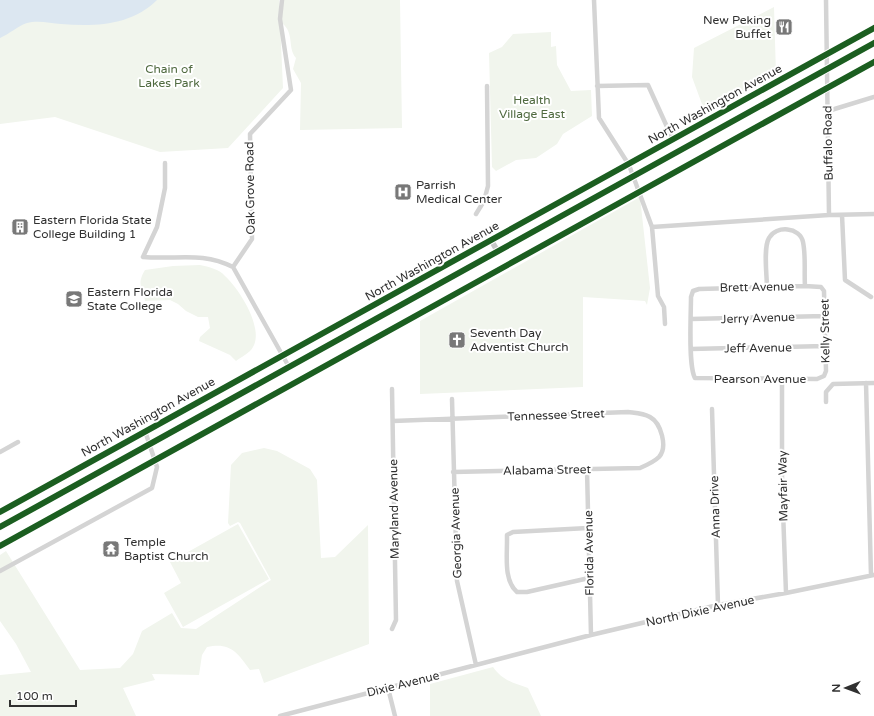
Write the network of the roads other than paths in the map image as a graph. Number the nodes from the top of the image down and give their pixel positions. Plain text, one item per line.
1 (282, 0) edge
2 (594, 0) edge
3 (826, 0) edge
4 (874, 28) edge
5 (874, 43) edge
6 (828, 54) junction
7 (827, 69) junction
8 (488, 86) dead end
9 (597, 86) junction
10 (874, 97) edge
11 (828, 111) junction
12 (674, 140) junction
13 (165, 163) dead end
14 (629, 165) junction
15 (633, 176) junction
16 (476, 214) dead end
17 (874, 214) edge
18 (829, 215) junction
19 (842, 215) junction
20 (652, 227) junction
21 (491, 240) junction
22 (498, 252) junction
23 (233, 267) junction
24 (805, 286) junction
25 (822, 287) joint
26 (767, 288) junction
27 (871, 297) dead end
28 (824, 316) junction
29 (691, 320) junction
30 (665, 324) dead end
31 (825, 346) junction
32 (691, 349) junction
33 (283, 356) junction
34 (289, 367) junction
35 (824, 376) joint
36 (782, 379) junction
37 (866, 383) junction
38 (874, 383) edge
39 (392, 389) dead end
40 (452, 399) dead end
41 (826, 402) dead end
42 (712, 409) dead end
43 (452, 420) junction
44 (393, 421) junction
45 (145, 431) junction
46 (18, 442) dead end
47 (149, 444) junction
48 (0, 452) edge
49 (640, 468) joint
50 (587, 470) junction
51 (453, 472) junction
52 (0, 512) edge
53 (0, 527) edge
54 (588, 528) junction
55 (0, 571) edge
56 (872, 575) edge
57 (589, 578) junction
58 (786, 593) junction
59 (718, 605) junction
60 (392, 629) dead end
61 (591, 635) junction
62 (527, 653) joint
63 (476, 666) junction
64 (388, 688) junction
65 (280, 716) edge
66 (395, 716) edge

1 - 23 street, Oak Grove Road
2 - 9 street
3 - 6 street, Buffalo Road
4 - 6 main road, North Washington Avenue
5 - 7 main road, North Washington Avenue
6 - 7 street, Buffalo Road
6 - 12 main road, North Washington Avenue
7 - 11 street, Buffalo Road
7 - 15 main road, North Washington Avenue
8 - 16 street
9 - 12 street
9 - 14 street
10 - 11 street
11 - 18 street, Buffalo Road
12 - 14 main road, North Washington Avenue
13 - 23 street
14 - 15 street
14 - 21 main road, North Washington Avenue
15 - 20 street
15 - 22 main road, North Washington Avenue
17 - 19 street
18 - 19 street
18 - 20 street
19 - 27 street
20 - 30 street
21 - 22 main road
21 - 33 main road, North Washington Avenue
22 - 34 main road, North Washington Avenue
23 - 33 street
24 - 25 street, Brett Avenue
24 - 26 street, Brett Avenue
24 - 26 street
25 - 28 street, Kelly Street
26 - 29 street, Brett Avenue
28 - 29 street, Jerry Avenue
28 - 31 street, Kelly Street
29 - 32 street
31 - 32 street, Jeff Avenue
31 - 35 street, Kelly Street
32 - 36 street, Pearson Avenue
33 - 34 street
33 - 45 main road, North Washington Avenue
34 - 47 main road, North Washington Avenue
35 - 36 street, Pearson Avenue
36 - 58 street, Mayfair Way
37 - 38 street
37 - 41 street
37 - 56 street
39 - 44 street, Maryland Avenue
40 - 43 street, Georgia Avenue
42 - 59 street, Anna Drive
43 - 44 street, Tennessee Street
43 - 49 street, Tennessee Street
43 - 51 street, Georgia Avenue
44 - 60 street, Maryland Avenue
45 - 47 street
45 - 52 main road, North Washington Avenue
46 - 48 street
47 - 53 main road, North Washington Avenue
47 - 55 street
49 - 50 street, Alabama Street
50 - 51 street, Alabama Street
50 - 54 street, Florida Avenue
51 - 63 street, Georgia Avenue
54 - 57 street, Florida Avenue
54 - 57 street
56 - 58 street, North Dixie Avenue
57 - 61 street, Florida Avenue
58 - 59 street, North Dixie Avenue
59 - 61 street, North Dixie Avenue
61 - 62 street, North Dixie Avenue
62 - 63 street, Dixie Avenue
63 - 64 street, Dixie Avenue
64 - 65 street, Dixie Avenue
64 - 66 street

